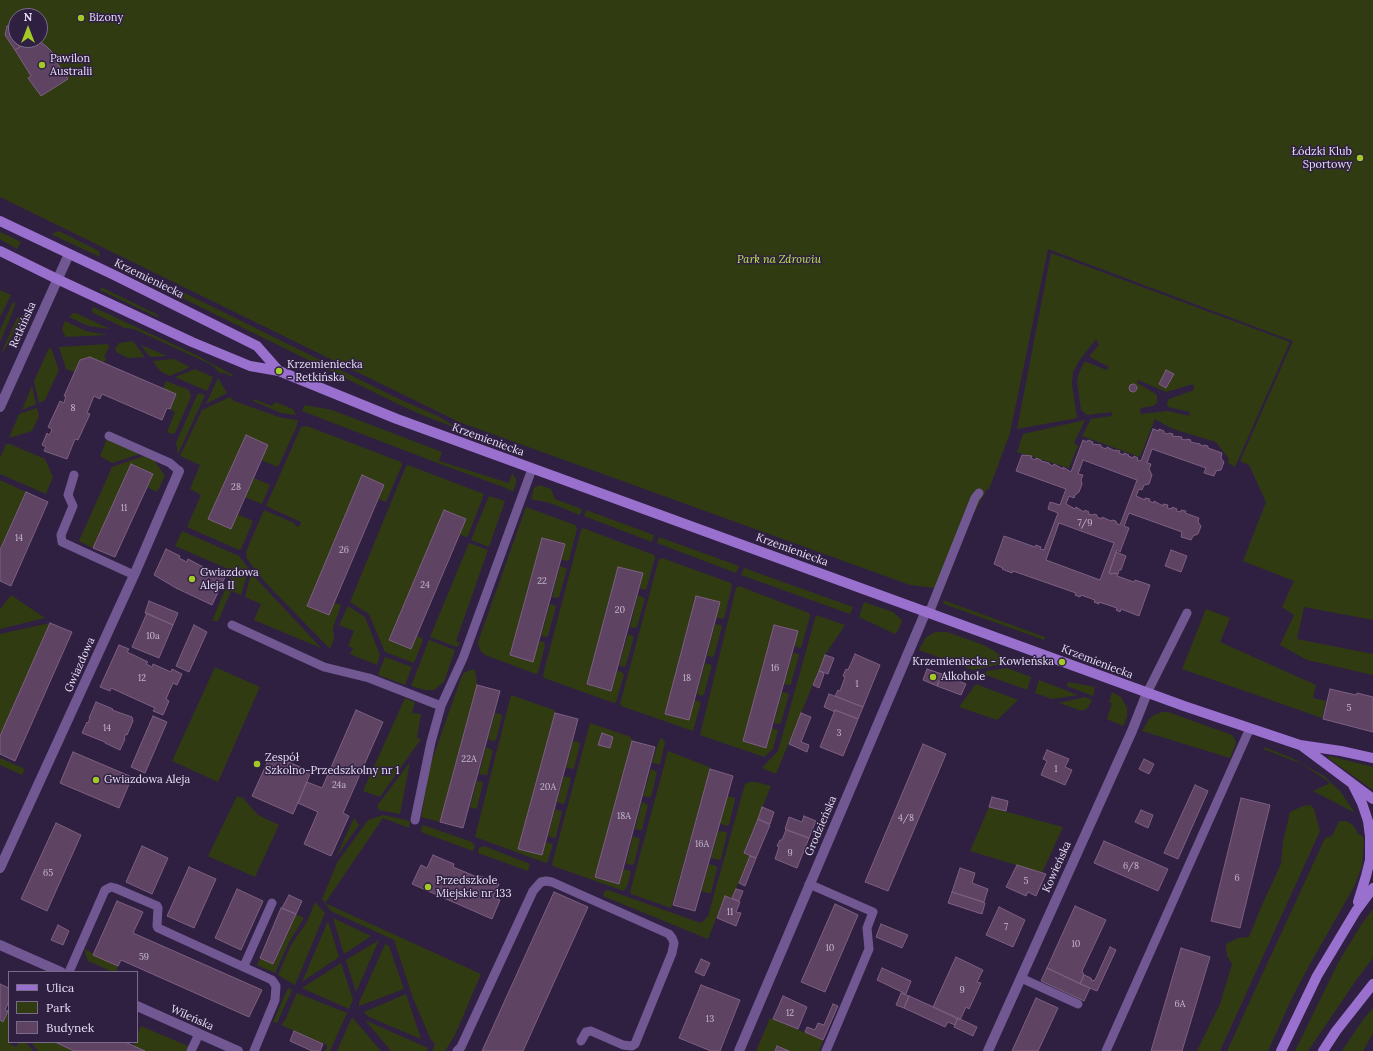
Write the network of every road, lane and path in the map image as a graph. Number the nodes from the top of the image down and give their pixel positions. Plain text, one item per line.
1 (0, 221) edge
2 (0, 251) edge
3 (69, 254) junction
4 (57, 279) junction
5 (279, 371) junction
6 (0, 407) edge
7 (109, 436) dead end
8 (532, 469) junction
9 (179, 471) joint
10 (74, 475) dead end
11 (979, 493) dead end
12 (134, 575) junction
13 (927, 612) junction
14 (1187, 613) dead end
15 (232, 626) dead end
16 (1147, 693) junction
17 (441, 706) junction
18 (1250, 728) junction
19 (1300, 745) junction
20 (1373, 758) edge
21 (1353, 785) junction
22 (1373, 799) edge
23 (415, 820) dead end
24 (0, 868) edge
25 (809, 884) junction
26 (1373, 888) edge
27 (272, 904) dead end
28 (1356, 911) junction
29 (0, 945) edge
30 (244, 966) junction
31 (58, 971) edge
32 (69, 971) edge
33 (1021, 978) junction
34 (1373, 984) edge
35 (1078, 1004) dead end
36 (138, 1006) edge
37 (199, 1034) junction
38 (581, 1041) dead end
39 (191, 1051) edge
40 (238, 1051) edge
41 (254, 1051) edge
42 (457, 1051) edge
43 (739, 1051) edge
44 (826, 1051) edge
45 (988, 1051) edge
46 (1106, 1051) edge
47 (1281, 1051) edge
48 (1323, 1051) edge

1 - 3 main road, Krzemieniecka
2 - 4 main road, Krzemieniecka
3 - 4 street, Retkińska
3 - 5 main road, Krzemieniecka
4 - 5 main road, Krzemieniecka
4 - 6 street, Retkińska
5 - 8 main road, Krzemieniecka
7 - 9 lane
8 - 13 main road, Krzemieniecka
8 - 17 lane
9 - 12 street, Gwiazdowa
10 - 12 lane
11 - 13 lane
12 - 24 street, Gwiazdowa
13 - 16 main road, Krzemieniecka
13 - 25 street, Grodzieńska
14 - 16 lane
15 - 17 lane
16 - 18 main road, Krzemieniecka
16 - 33 street, Kowieńska
17 - 23 lane
18 - 19 main road, Krzemieniecka
18 - 46 lane
19 - 20 main road, Krzemieniecka
19 - 21 main road, Krzemieniecka
21 - 22 main road, Krzemieniecka
21 - 28 main road
25 - 43 street, Grodzieńska
25 - 44 lane
26 - 28 main road
27 - 30 lane
28 - 47 main road
29 - 31 street
30 - 32 lane
30 - 41 lane
33 - 35 lane
33 - 45 street, Kowieńska
34 - 48 main road
36 - 37 street, Wileńska
37 - 39 lane
37 - 40 street, Wileńska
38 - 42 lane

